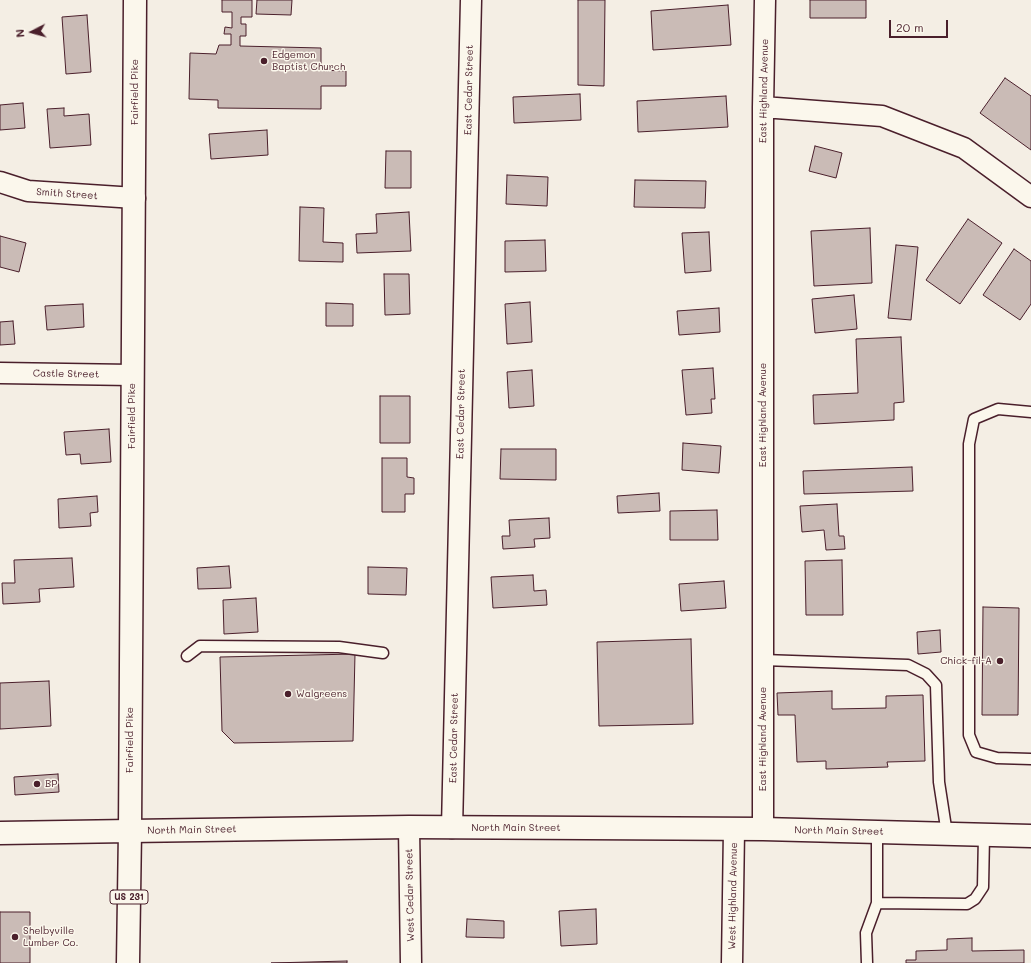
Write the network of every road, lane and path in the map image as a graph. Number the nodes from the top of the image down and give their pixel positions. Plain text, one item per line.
1 (135, 0) edge
2 (471, 0) edge
3 (765, 0) edge
4 (763, 107) junction
5 (0, 182) edge
6 (1031, 197) edge
7 (135, 198) junction
8 (0, 372) edge
9 (132, 375) junction
10 (1031, 412) edge
11 (383, 654) dead end
12 (187, 656) dead end
13 (763, 660) junction
14 (1031, 759) edge
15 (409, 827) junction
16 (452, 828) junction
17 (734, 830) junction
18 (763, 830) junction
19 (130, 831) junction
20 (877, 832) junction
21 (0, 833) edge
22 (947, 834) junction
23 (984, 835) junction
24 (1031, 836) edge
25 (877, 903) junction
26 (128, 963) edge
27 (411, 963) edge
28 (732, 963) edge
29 (867, 963) edge

1 - 7 main road, Fairfield Pike
2 - 16 street, East Cedar Street
3 - 4 street, East Highland Avenue
4 - 6 street
4 - 13 street, East Highland Avenue
5 - 7 street, Smith Street
7 - 9 main road, Fairfield Pike
8 - 9 street, Castle Street
9 - 19 main road, Fairfield Pike
10 - 14 lane
11 - 12 lane
13 - 18 street, East Highland Avenue
13 - 22 lane
15 - 16 main road, North Main Street
15 - 19 main road, North Main Street
15 - 27 street, West Cedar Street
16 - 17 main road, North Main Street
17 - 18 main road, North Main Street
17 - 28 street, West Highland Avenue
18 - 20 main road, North Main Street
19 - 21 main road, North Main Street
19 - 26 main road, US 231
20 - 22 main road, North Main Street
20 - 25 lane
22 - 23 main road, North Main Street
23 - 24 main road, North Main Street
23 - 25 lane
25 - 29 lane

